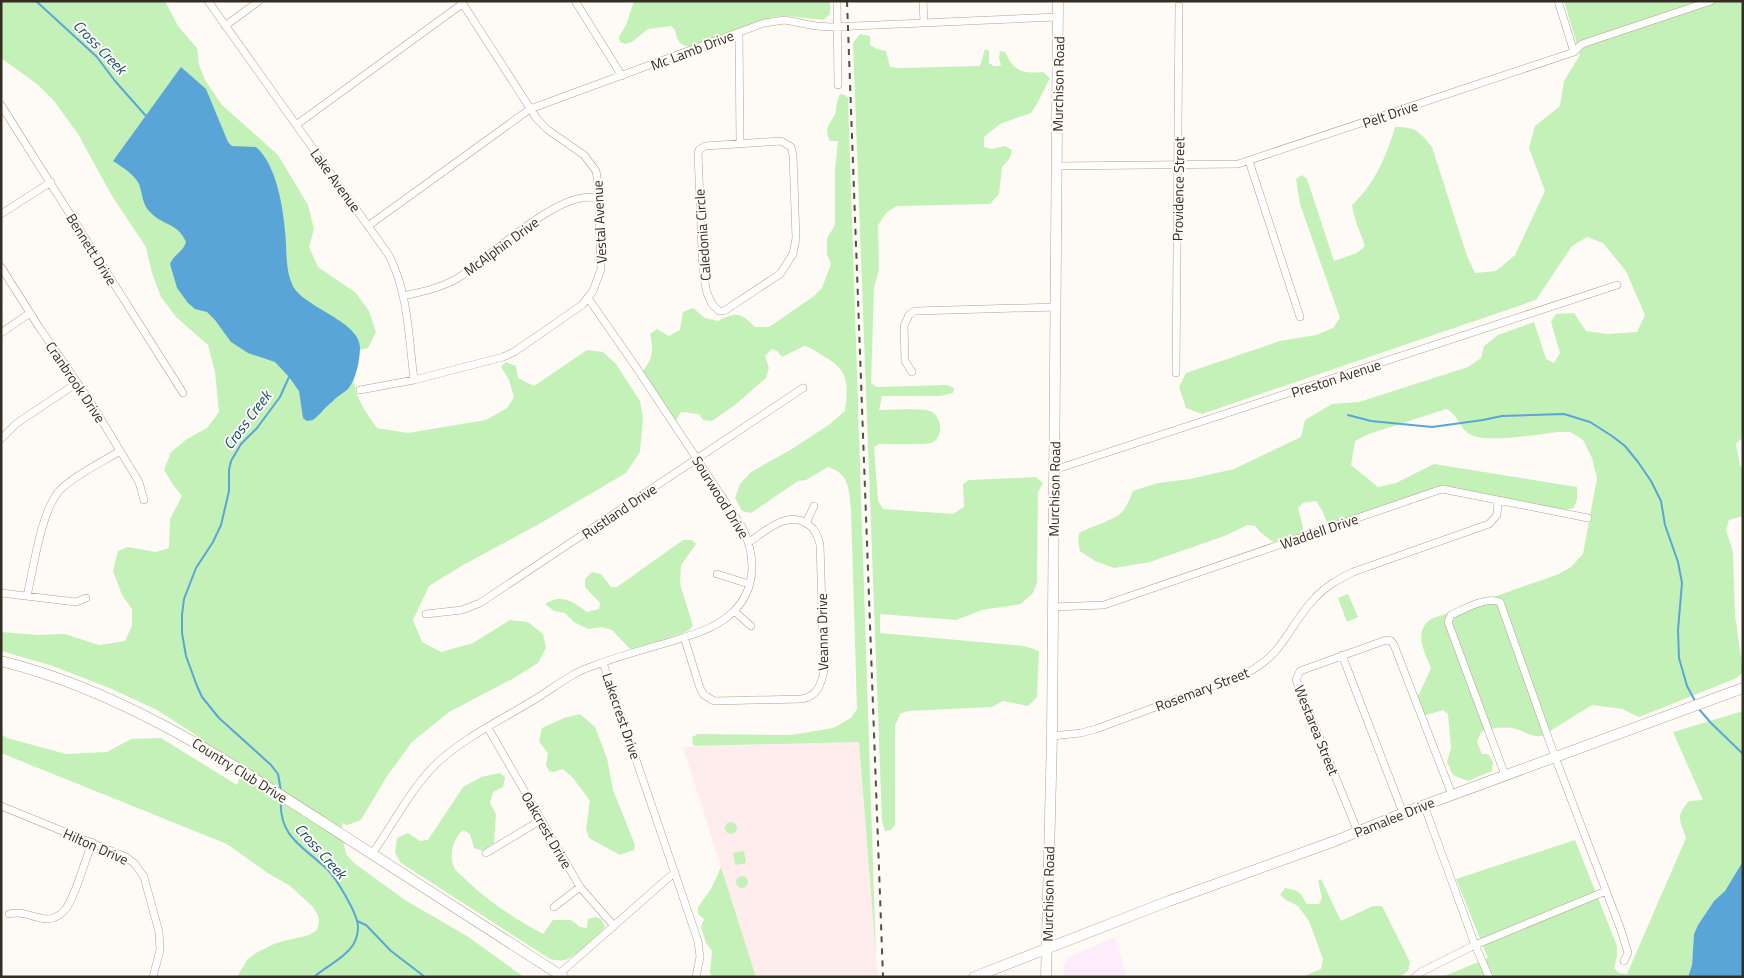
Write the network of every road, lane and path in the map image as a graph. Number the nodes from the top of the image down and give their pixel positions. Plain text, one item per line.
1 (208, 1) edge
2 (259, 1) edge
3 (575, 1) edge
4 (838, 1) edge
5 (923, 1) edge
6 (1058, 1) edge
7 (1558, 1) edge
8 (1710, 1) edge
9 (462, 3) edge
10 (1179, 6) dead end
11 (1058, 17) junction
12 (924, 23) junction
13 (225, 26) junction
14 (837, 26) junction
15 (739, 33) junction
16 (1574, 52) junction
17 (622, 76) junction
18 (838, 85) dead end
19 (1, 105) edge
20 (530, 109) junction
21 (296, 125) junction
22 (740, 143) junction
23 (1249, 161) junction
24 (1178, 165) junction
25 (1057, 166) junction
26 (51, 182) junction
27 (599, 199) junction
28 (1, 214) edge
29 (368, 226) junction
30 (1, 268) edge
31 (1617, 285) dead end
32 (403, 296) junction
33 (588, 298) junction
34 (1056, 307) junction
35 (30, 313) junction
36 (1300, 317) dead end
37 (1, 333) edge
38 (912, 372) dead end
39 (1176, 373) dead end
40 (414, 380) junction
41 (77, 383) junction
42 (803, 388) dead end
43 (360, 390) dead end
44 (183, 393) dead end
45 (1, 439) edge
46 (120, 451) junction
47 (697, 459) junction
48 (1054, 470) junction
49 (144, 500) dead end
50 (1498, 500) junction
51 (814, 506) dead end
52 (1588, 518) dead end
53 (806, 523) junction
54 (749, 542) junction
55 (717, 574) dead end
56 (749, 584) junction
57 (1, 593) edge
58 (27, 596) junction
59 (86, 598) dead end
60 (1053, 607) junction
61 (734, 611) junction
62 (426, 614) dead end
63 (751, 626) dead end
64 (684, 637) junction
65 (1342, 655) junction
66 (1, 661) edge
67 (603, 662) junction
68 (1743, 688) edge
69 (488, 728) junction
70 (1052, 736) junction
71 (1555, 758) junction
72 (1505, 775) junction
73 (1452, 795) junction
74 (1, 806) edge
75 (1424, 806) junction
76 (1403, 813) junction
77 (541, 820) junction
78 (1358, 832) junction
79 (92, 842) junction
80 (486, 853) dead end
81 (372, 854) junction
82 (675, 872) junction
83 (580, 887) junction
84 (1606, 891) junction
85 (554, 906) dead end
86 (9, 914) dead end
87 (614, 926) junction
88 (1475, 944) junction
89 (1046, 949) junction
90 (1624, 961) dead end
91 (561, 975) edge
92 (153, 977) edge
93 (696, 977) edge
94 (974, 977) edge
95 (1046, 977) edge
96 (1415, 977) edge
97 (1489, 977) edge

1 - 13 street, Lake Avenue
2 - 13 street
3 - 17 street
4 - 14 street
5 - 12 street
6 - 11 main road, Murchison Road
7 - 16 street
8 - 16 street, Pelt Drive
9 - 20 street, Vestal Avenue
9 - 21 street
10 - 24 street, Providence Street
11 - 12 street, Mc Lamb Drive
11 - 25 main road, Murchison Road
12 - 14 street, Mc Lamb Drive
13 - 21 street, Lake Avenue
14 - 15 street, Mc Lamb Drive
14 - 18 street
15 - 17 street, Mc Lamb Drive
15 - 22 street
16 - 23 street, Pelt Drive
17 - 20 street, Mc Lamb Drive
19 - 26 street, Bennett Drive
20 - 27 street, Vestal Avenue
20 - 29 street, Mc Lamb Drive
21 - 29 street, Lake Avenue
22 - 22 street, Caledonia Circle
23 - 24 street, Pelt Drive
23 - 36 street
24 - 25 street, Pelt Drive
24 - 39 street, Providence Street
25 - 34 main road, Murchison Road
26 - 28 street
26 - 44 street, Bennett Drive
27 - 32 street, McAlphin Drive
27 - 33 street, Vestal Avenue
29 - 32 street, Lake Avenue
30 - 35 street, Cranbrook Drive
31 - 48 street, Preston Avenue
32 - 40 street, Lake Avenue
33 - 40 street, Vestal Avenue
33 - 47 street, Sourwood Drive
34 - 38 street
34 - 48 main road, Murchison Road
35 - 37 street
35 - 41 street, Cranbrook Drive
40 - 43 street, Vestal Avenue
41 - 45 street
41 - 46 street, Cranbrook Drive
42 - 47 street, Rustland Drive
46 - 49 street, Cranbrook Drive
46 - 58 street
47 - 54 street, Sourwood Drive
47 - 62 street, Rustland Drive
48 - 60 main road, Murchison Road
50 - 52 street, Waddell Drive
50 - 60 street, Waddell Drive
50 - 70 street, Rosemary Street
51 - 53 street
53 - 54 street
53 - 64 street, Veanna Drive
54 - 56 street, Sourwood Drive
55 - 56 street
56 - 61 street, Sourwood Drive
57 - 58 street
58 - 59 street
60 - 70 main road, Murchison Road
61 - 63 street
61 - 64 street, Sourwood Drive
64 - 67 street, Sourwood Drive
65 - 73 street, Westarea Street
65 - 76 street
65 - 78 street, Westarea Street
66 - 81 main road, Country Club Drive
67 - 69 street, Lakecrest Drive
67 - 82 street, Lakecrest Drive
68 - 71 main road, Pamalee Drive
69 - 77 street, Oakcrest Drive
69 - 81 street, Lakecrest Drive
70 - 89 main road, Murchison Road
71 - 72 main road, Pamalee Drive
71 - 72 street
71 - 84 street
72 - 73 main road, Pamalee Drive
73 - 75 main road, Pamalee Drive
74 - 79 street, Hilton Drive
75 - 76 main road, Pamalee Drive
75 - 88 street
76 - 78 main road, Pamalee Drive
77 - 80 street
77 - 83 street, Oakcrest Drive
78 - 89 main road, Pamalee Drive
79 - 86 street
79 - 92 street, Hilton Drive
81 - 91 main road, Country Club Drive
82 - 87 street
82 - 93 street, Lakecrest Drive
83 - 85 street
83 - 87 street, Oakcrest Drive
84 - 88 street
84 - 90 street
87 - 91 street
88 - 96 street
88 - 97 street
89 - 94 main road
89 - 95 main road, Murchison Road

